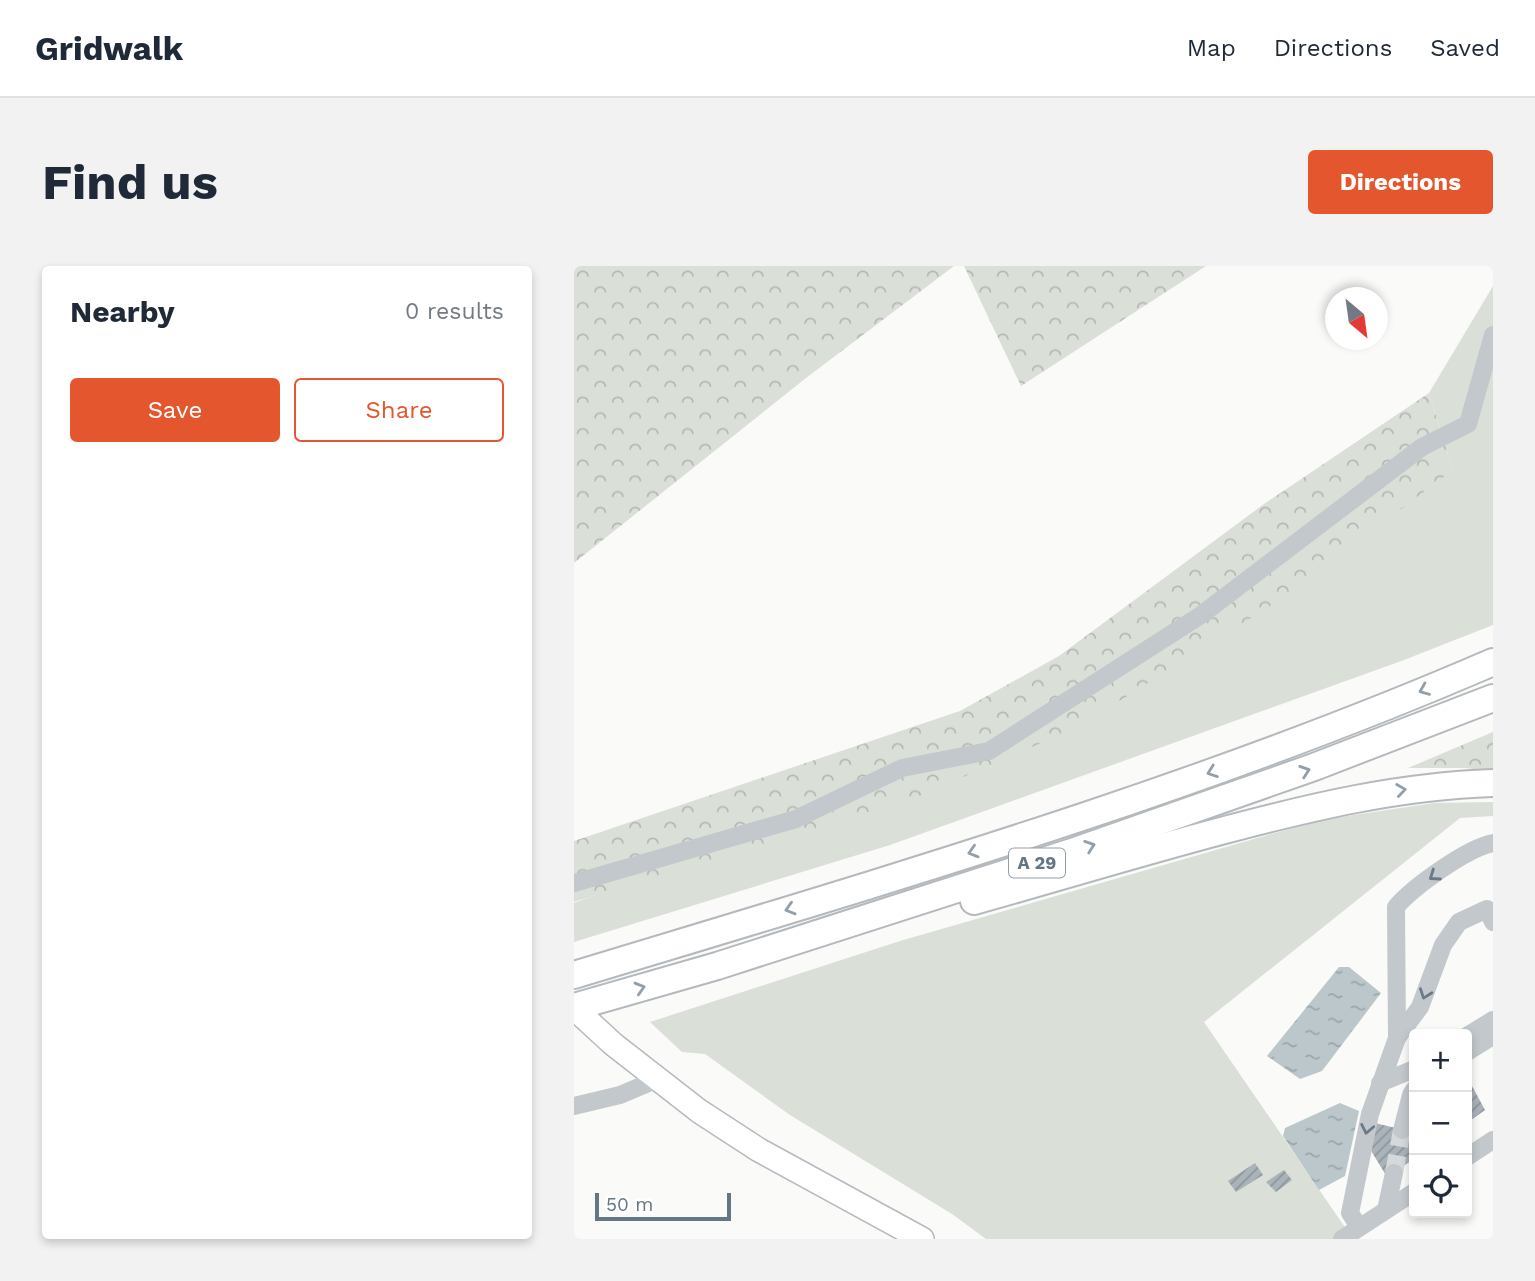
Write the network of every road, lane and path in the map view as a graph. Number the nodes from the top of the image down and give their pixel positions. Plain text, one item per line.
1 (1493, 335) edge
2 (1491, 662) edge
3 (1493, 698) edge
4 (1493, 783) edge
5 (1493, 843) edge
6 (574, 883) edge
7 (1493, 922) edge
8 (717, 966) junction
9 (574, 975) edge
10 (574, 1007) edge
11 (1493, 1020) edge
12 (1472, 1033) edge
13 (1493, 1036) edge
14 (1397, 1038) junction
15 (1472, 1049) edge
16 (1409, 1071) edge
17 (658, 1079) junction
18 (1380, 1083) junction
19 (1413, 1092) edge
20 (574, 1106) edge
21 (1402, 1130) tunnel mouth
22 (1493, 1140) edge
23 (1470, 1155) edge
24 (1394, 1173) tunnel mouth
25 (1409, 1195) edge
26 (1386, 1210) junction
27 (1359, 1227) junction
28 (922, 1239) edge
29 (1342, 1239) edge

1 - 6 street
2 -> 9 highway, A 29
8 -> 3 highway, A 29
8 -> 4 highway
5 -> 14 street
7 -> 14 street
10 -> 8 highway, A 29
10 - 17 main road
11 - 12 street
13 - 15 street
14 - 18 street
16 - 18 street
17 - 20 street
17 - 28 main road
18 -> 27 street
19 - 21 street
22 - 23 street
24 - 26 street
25 - 26 street
26 - 27 street
27 - 29 street

